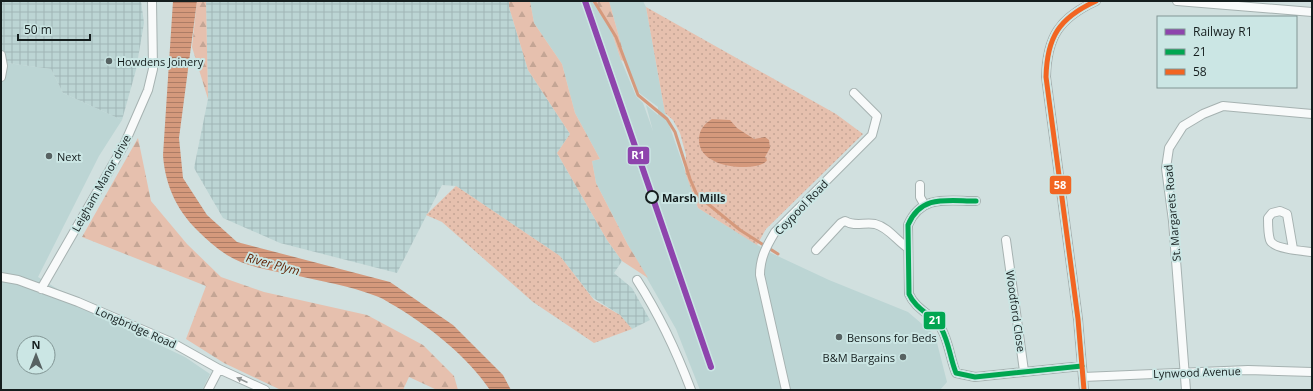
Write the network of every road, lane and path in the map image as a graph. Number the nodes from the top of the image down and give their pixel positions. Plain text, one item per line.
1 (152, 1) edge
2 (1096, 1) edge
3 (1177, 1) edge
4 (1312, 12) edge
5 (1, 55) edge
6 (1, 77) edge
7 (854, 93) dead end
8 (1312, 114) edge
9 (920, 185) dead end
10 (976, 201) dead end
11 (924, 204) junction
12 (1006, 240) dead end
13 (908, 248) junction
14 (1293, 249) junction
15 (816, 250) dead end
16 (1312, 252) edge
17 (1, 277) edge
18 (637, 280) dead end
19 (41, 289) junction
20 (1082, 366) junction
21 (219, 369) junction
22 (1024, 371) junction
23 (1185, 372) junction
24 (1312, 372) edge
25 (1083, 377) junction
26 (208, 390) edge
27 (266, 390) edge
28 (691, 390) edge
29 (786, 390) edge
30 (1084, 390) edge
31 (1186, 390) edge

1 - 19 street, Leigham Manor drive
2 - 20 street
3 - 4 street
5 - 6 street
7 - 29 street, Coypool Road
8 - 23 street, St. Margarets Road
9 - 11 street
10 - 11 street
11 - 13 street
12 - 22 street, Woodford Close
13 - 15 street
13 - 22 street
14 - 14 street
14 - 16 street
17 - 19 street, Longbridge Road
18 - 28 street
19 - 21 street, Longbridge Road
20 - 22 street
20 - 25 street
21 - 26 street
27 -> 21 street, Longbridge Road
23 - 24 street, Lynwood Avenue
23 - 25 street, Lynwood Avenue
23 - 31 street, St. Margarets Road
25 - 30 street

